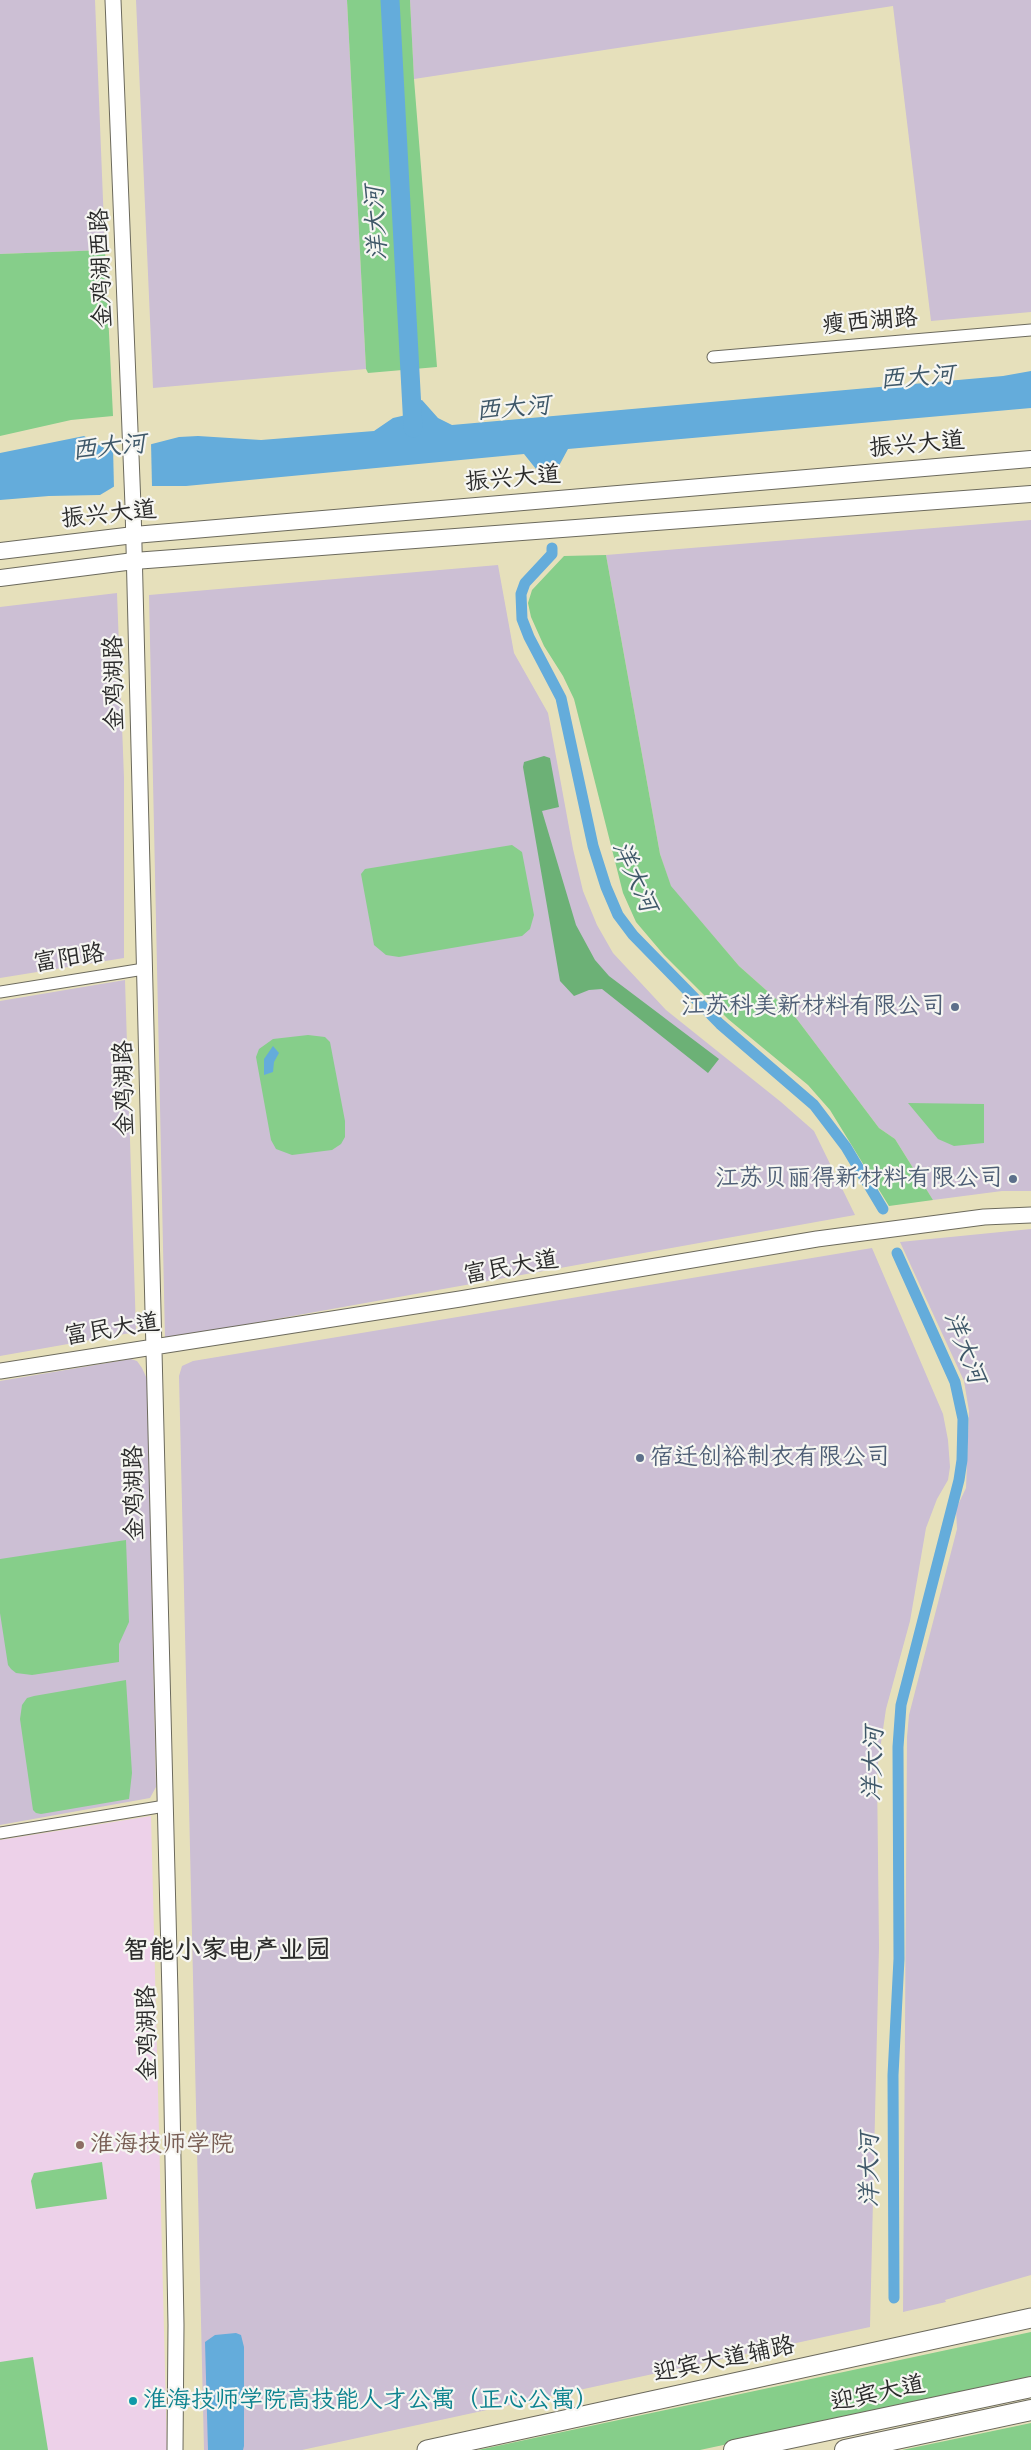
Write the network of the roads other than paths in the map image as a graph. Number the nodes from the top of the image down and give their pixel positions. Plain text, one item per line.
1 (113, 0) edge
2 (1031, 330) edge
3 (713, 357) dead end
4 (1031, 459) edge
5 (1031, 494) edge
6 (134, 534) junction
7 (0, 552) edge
8 (134, 561) junction
9 (0, 578) edge
10 (144, 969) junction
11 (0, 992) edge
12 (1031, 1215) edge
13 (154, 1346) junction
14 (0, 1370) edge
15 (165, 1806) junction
16 (0, 1833) edge
17 (1031, 2318) edge
18 (1031, 2387) edge
19 (1031, 2410) edge
20 (175, 2450) edge
21 (427, 2450) edge
22 (734, 2450) edge
23 (846, 2450) edge

1 - 6 street, 金鸡湖西路
2 - 3 street, 瘦西湖路
4 - 6 main road, 振兴大道
5 - 8 main road, 振兴大道
6 - 7 main road, 振兴大道
6 - 8 street, 金鸡湖路
8 - 9 main road, 振兴大道
8 - 10 street, 金鸡湖路
10 - 11 street, 富阳路
10 - 13 street, 金鸡湖路
12 - 13 street, 富民大道
13 - 14 street, 富民大道
13 - 15 street, 金鸡湖路
15 - 16 street
15 - 20 street, 金鸡湖路
17 - 21 main road, 迎宾大道辅路
18 - 22 highway, 迎宾大道
19 - 23 highway, 迎宾大道

